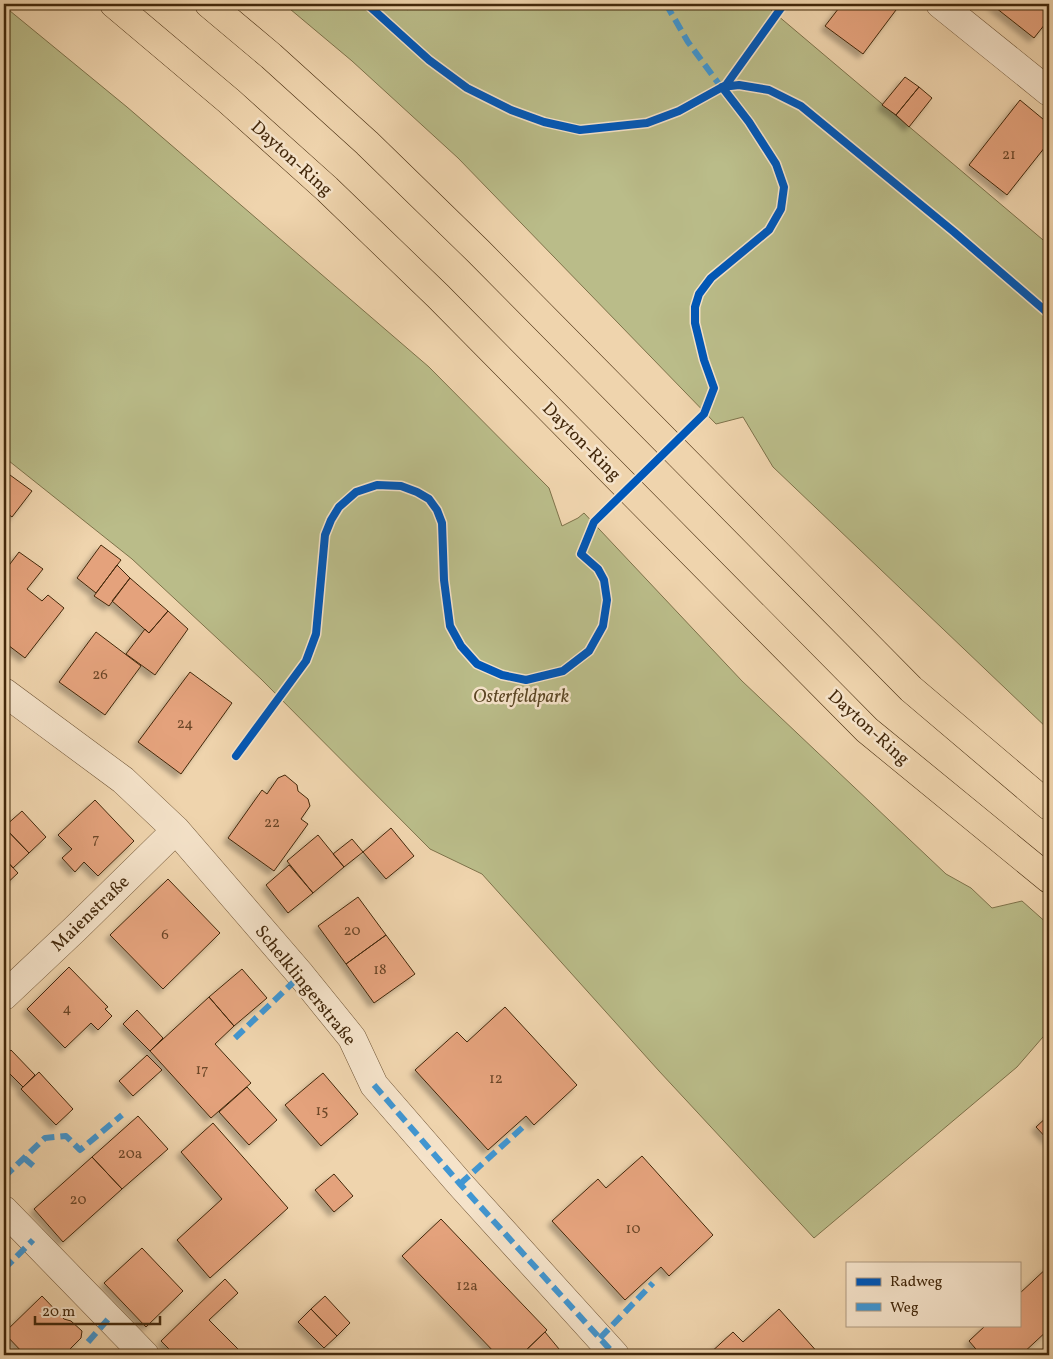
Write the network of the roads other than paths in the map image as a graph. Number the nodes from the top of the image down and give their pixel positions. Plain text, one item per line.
1 (114, 4) edge
2 (210, 4) edge
3 (940, 4) edge
4 (1049, 92) edge
5 (4, 692) edge
6 (1049, 806) edge
7 (176, 830) junction
8 (1049, 879) edge
9 (4, 996) edge
10 (4, 1210) edge
11 (145, 1355) edge
12 (614, 1355) edge

1 - 8 highway, Dayton-Ring
2 - 6 highway
3 - 4 street
5 - 7 street, Schelklingerstraße
7 - 9 street, Maienstraße
7 - 12 street, Schelklingerstraße
10 - 11 street

